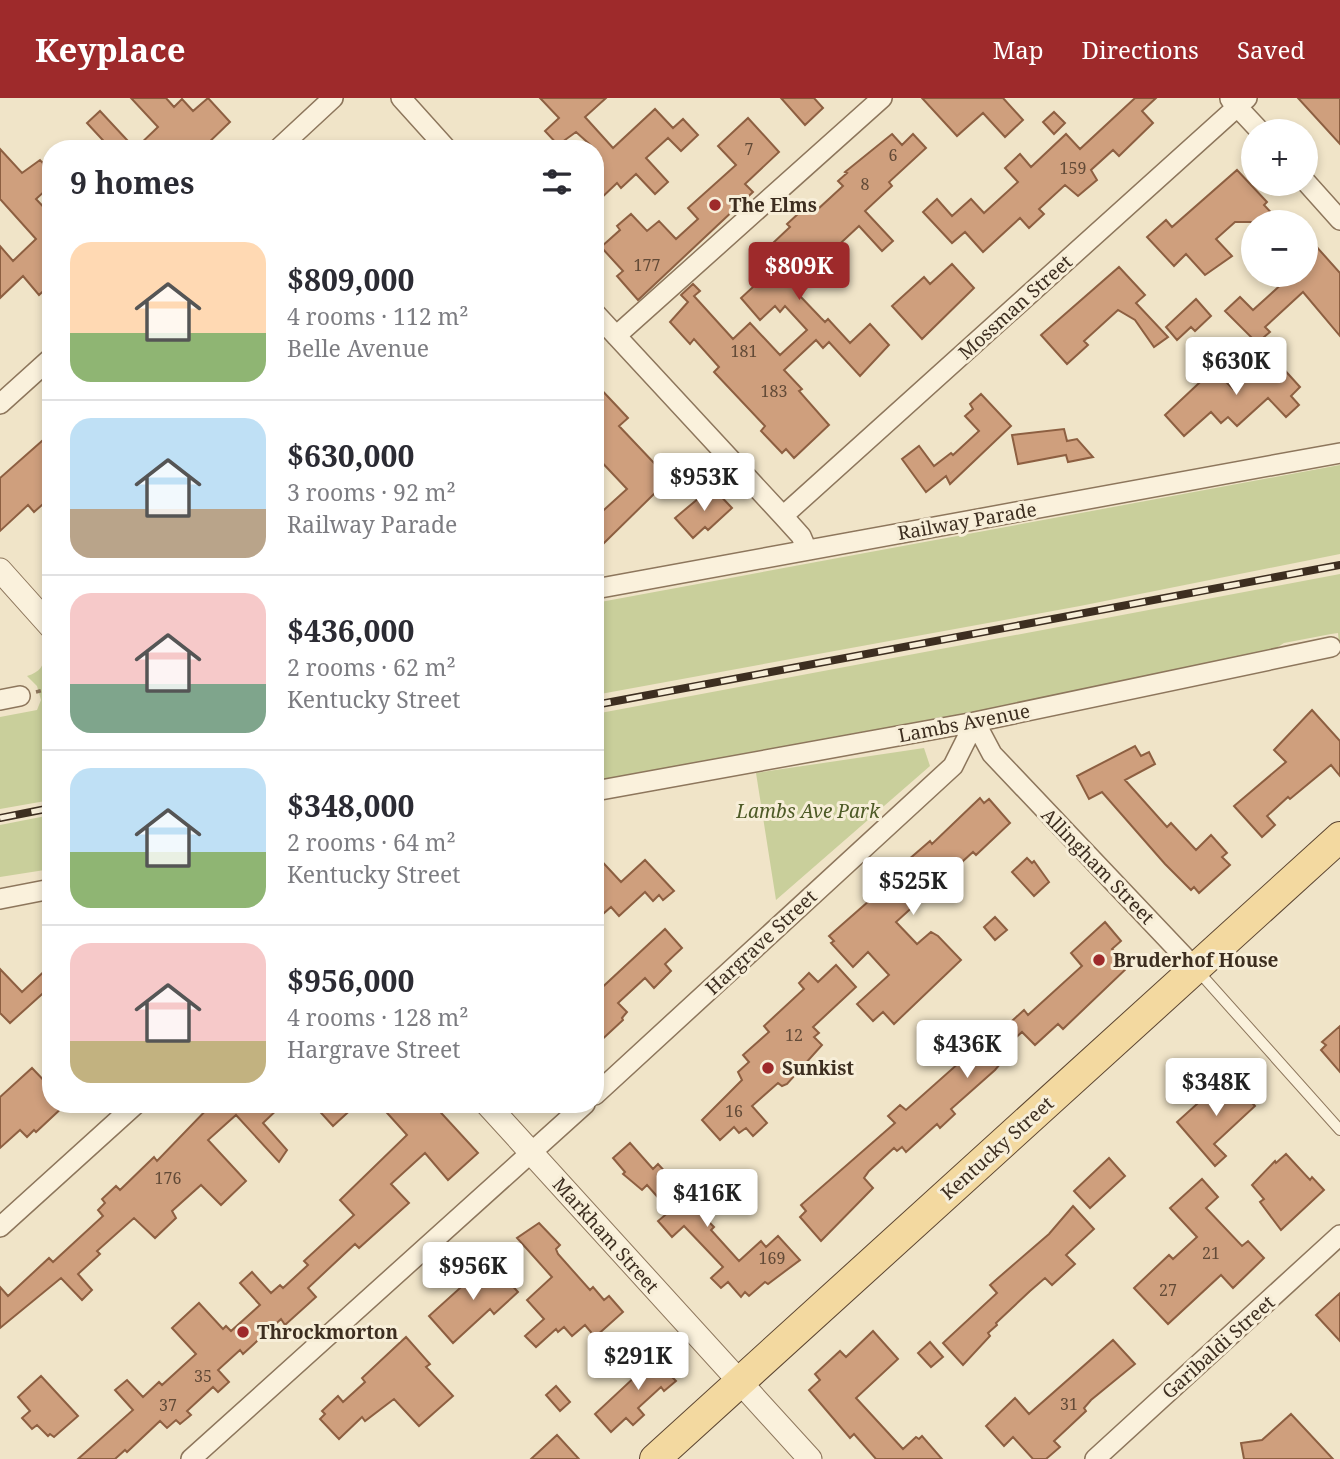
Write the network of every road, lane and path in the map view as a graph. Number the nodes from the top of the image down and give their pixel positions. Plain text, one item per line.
1 (332, 98) edge
2 (401, 98) edge
3 (882, 98) edge
4 (1238, 101) edge
5 (1251, 119) edge
6 (288, 140) edge
7 (439, 140) edge
8 (1318, 195) edge
9 (1340, 220) edge
10 (604, 323) edge
11 (616, 336) junction
12 (42, 366) edge
13 (0, 404) edge
14 (1340, 453) edge
15 (783, 516) junction
16 (807, 550) junction
17 (0, 570) edge
18 (604, 587) edge
19 (42, 617) edge
20 (1331, 647) dead end
21 (42, 690) edge
22 (28, 694) joint
23 (0, 700) edge
24 (975, 722) junction
25 (604, 789) edge
26 (1340, 837) edge
27 (42, 891) edge
28 (0, 899) edge
29 (1195, 968) junction
30 (604, 1087) edge
31 (126, 1113) edge
32 (495, 1113) edge
33 (574, 1113) edge
34 (1340, 1130) edge
35 (531, 1153) junction
36 (0, 1227) edge
37 (1340, 1235) edge
38 (740, 1382) junction
39 (191, 1459) edge
40 (655, 1459) edge
41 (810, 1459) edge
42 (1095, 1459) edge

1 - 6 street
2 - 7 street
3 - 11 street
4 - 5 street
4 - 15 street, Mossman Street
8 - 9 street
10 - 11 street
11 - 15 street
12 - 13 street
14 - 16 street, Railway Parade
15 - 16 street
16 - 18 street, Railway Parade
17 - 19 street
20 - 24 street, Lambs Avenue
21 - 22 path
22 - 23 street
24 - 25 street, Lambs Avenue
24 - 29 street, Allingham Street
24 - 30 street, Hargrave Street
26 - 29 main road, Kentucky Street
27 - 28 street
29 - 34 lane, Allingham Street
29 - 38 main road, Kentucky Street
31 - 36 street
32 - 35 street, Markham Street
33 - 35 street
35 - 38 street, Markham Street
35 - 39 street
37 - 42 street, Garibaldi Street
38 - 40 main road, Kentucky Street
38 - 41 street, Markham Street

